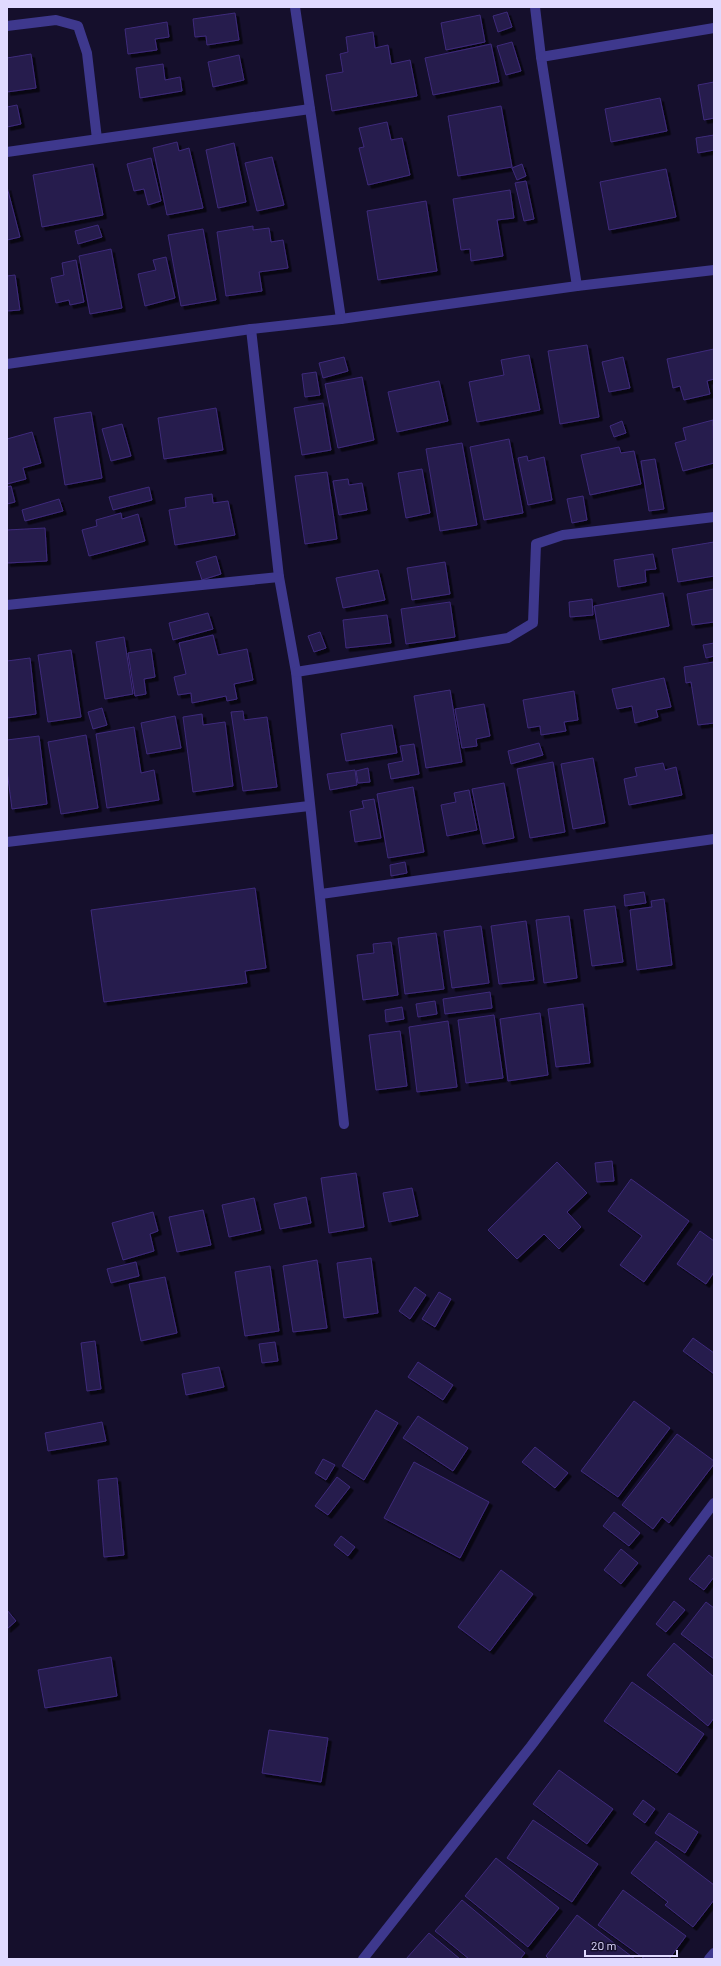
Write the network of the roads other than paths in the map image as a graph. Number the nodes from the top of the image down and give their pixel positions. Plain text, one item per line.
1 (295, 7) edge
2 (535, 7) edge
3 (7, 26) edge
4 (714, 28) edge
5 (541, 57) junction
6 (310, 109) junction
7 (97, 139) junction
8 (7, 152) edge
9 (714, 270) edge
10 (577, 286) junction
11 (341, 319) junction
12 (251, 329) junction
13 (7, 364) edge
14 (714, 517) edge
15 (279, 577) junction
16 (7, 605) edge
17 (296, 672) junction
18 (309, 806) junction
19 (714, 839) edge
20 (7, 842) edge
21 (320, 894) junction
22 (344, 1124) dead end
23 (714, 1503) edge
24 (714, 1953) edge
25 (362, 1959) edge
26 (710, 1959) edge

1 - 6 street
2 - 5 street
3 - 7 street
4 - 5 street
5 - 10 street
6 - 7 street
6 - 11 street
7 - 8 street
9 - 10 street
10 - 11 street
11 - 12 street
12 - 13 street
12 - 15 street
14 - 17 street
15 - 16 street
15 - 17 street
17 - 18 street
18 - 20 street
18 - 21 street
19 - 21 street
21 - 22 street
23 - 25 street
24 - 26 street

